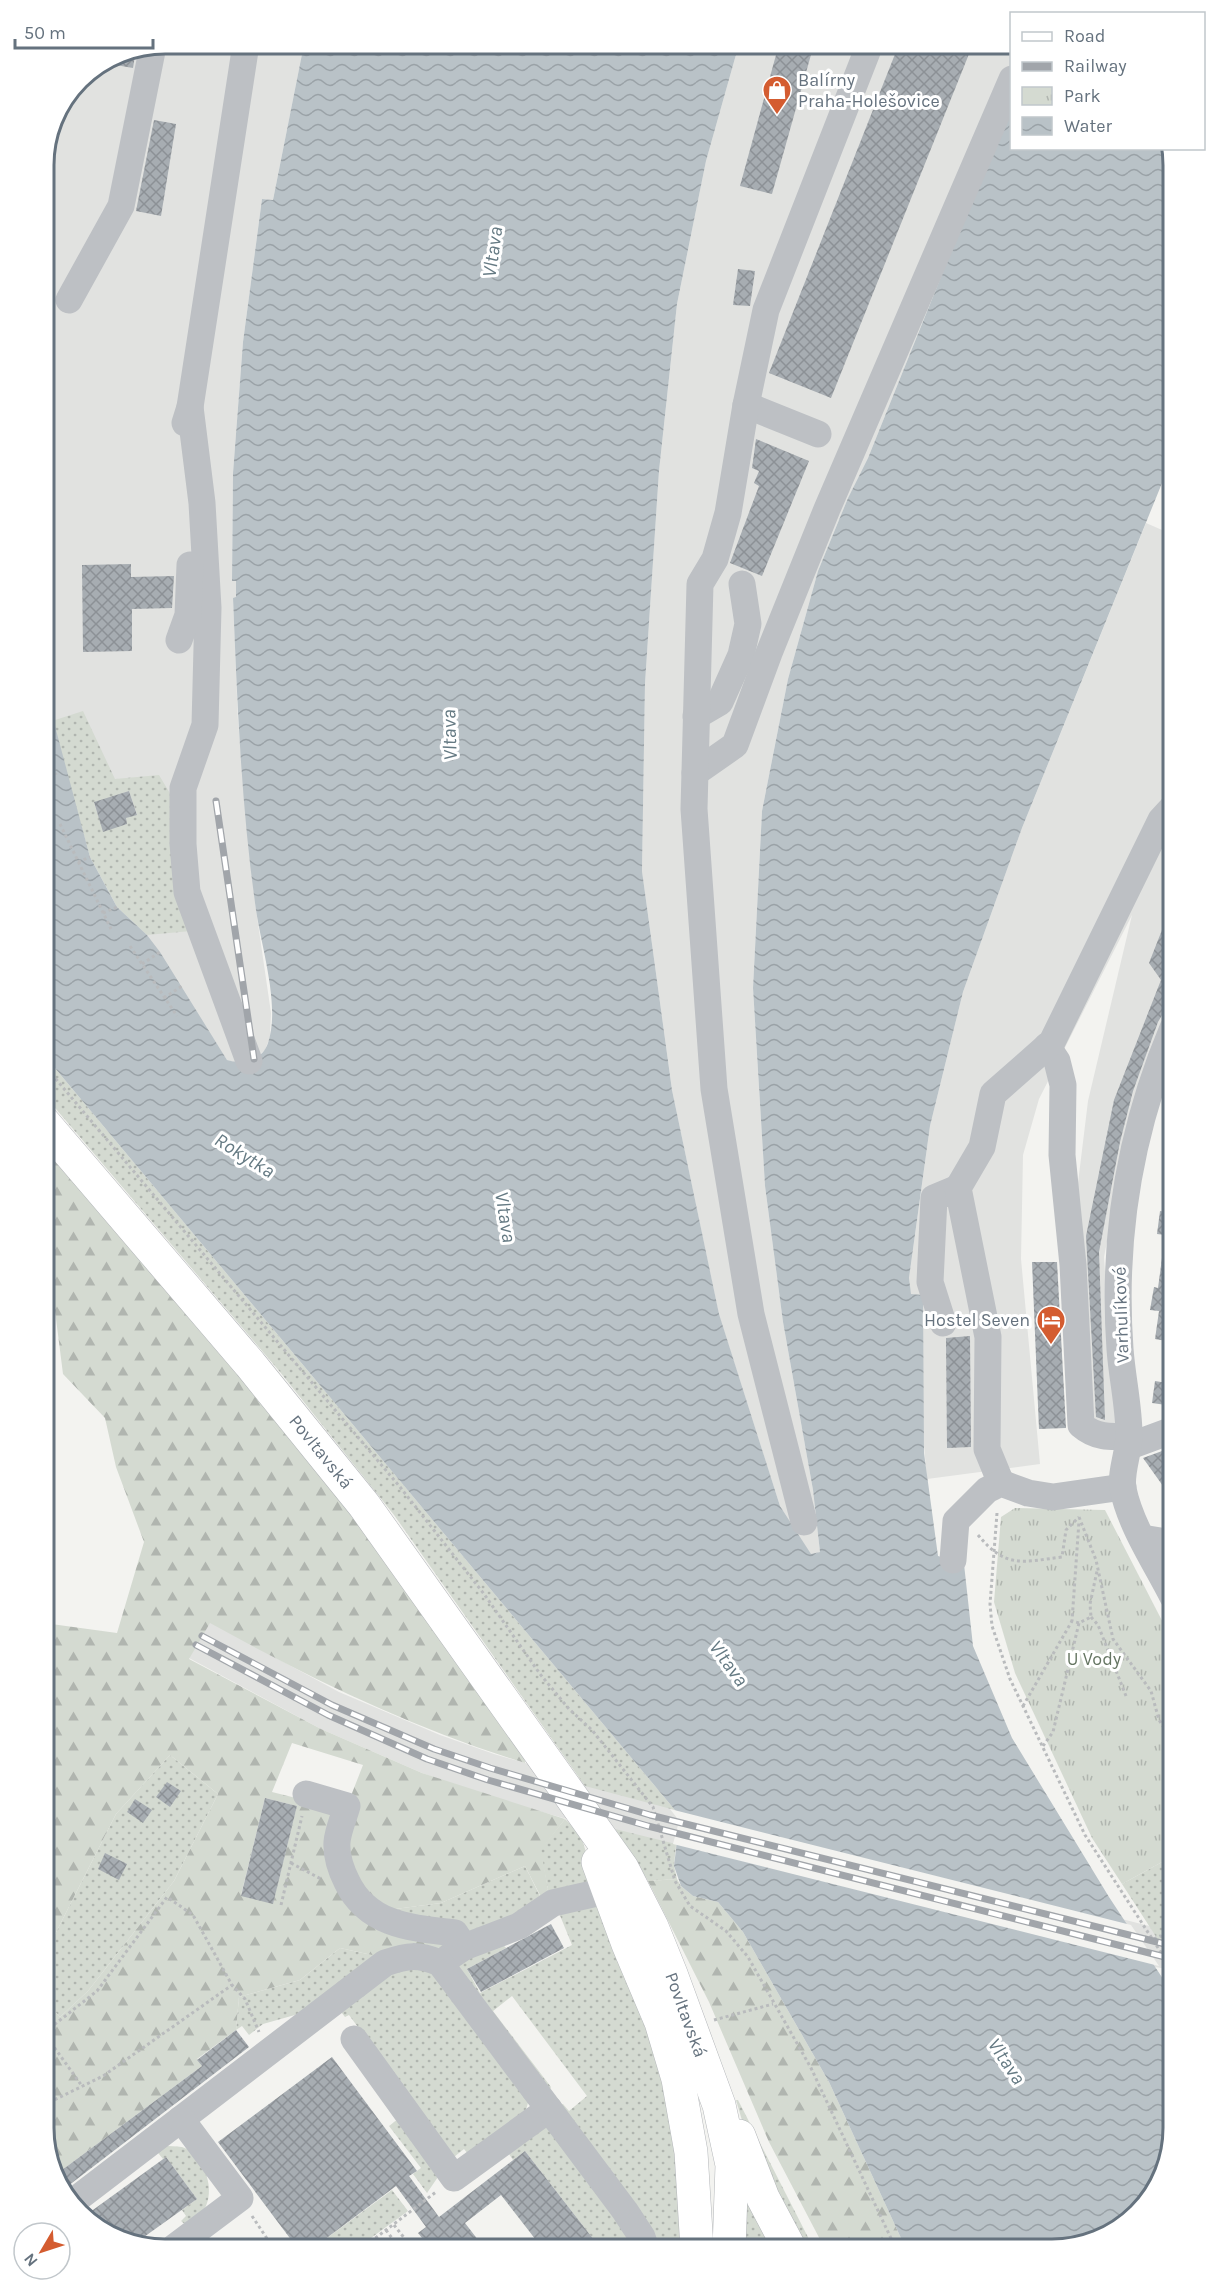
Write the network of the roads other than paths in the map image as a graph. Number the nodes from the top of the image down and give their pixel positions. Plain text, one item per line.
1 (244, 54) edge
2 (866, 54) edge
3 (151, 55) edge
4 (1010, 81) edge
5 (69, 300) dead end
6 (746, 405) junction
7 (190, 407) junction
8 (818, 434) dead end
9 (742, 584) dead end
10 (179, 640) dead end
11 (696, 716) junction
12 (695, 773) junction
13 (1163, 818) edge
14 (1047, 1046) junction
15 (1163, 1052) edge
16 (249, 1061) dead end
17 (54, 1135) edge
18 (958, 1188) junction
19 (943, 1323) dead end
20 (1163, 1433) edge
21 (1128, 1442) junction
22 (1001, 1483) junction
23 (1123, 1487) junction
24 (804, 1522) dead end
25 (1142, 1538) junction
26 (1163, 1541) edge
27 (953, 1560) dead end
28 (1163, 1578) edge
29 (305, 1801) road end
30 (574, 1802) junction
31 (609, 1890) junction
32 (464, 1947) junction
33 (440, 1963) junction
34 (698, 2014) junction
35 (354, 2040) dead end
36 (549, 2101) junction
37 (181, 2119) junction
38 (79, 2198) edge
39 (185, 2239) edge
40 (643, 2239) edge
41 (696, 2239) edge
42 (730, 2239) edge
43 (785, 2239) edge

1 - 7 street
2 - 6 street
3 - 5 street
4 - 12 street
6 - 8 street
6 - 11 street
7 - 10 street
7 - 16 street
9 - 11 street
11 - 12 street
12 - 24 street
13 - 14 street
14 - 18 street
14 - 21 street
15 - 21 street, Varhulíkové
17 - 30 main road, Povltavská
18 - 19 street
18 - 22 street
20 - 21 street
21 - 23 street, Varhulíkové
22 - 23 street
22 - 27 street
23 - 25 street, Varhulíkové
25 - 26 street
25 - 28 street, Varhulíkové
29 - 32 street
30 - 31 main road, Povltavská
30 - 34 main road, Povltavská
31 - 32 street
31 - 41 main road, Povltavská
32 - 33 street
33 - 36 street
33 - 37 street
34 - 42 main road, Povltavská
34 - 43 main road
35 - 36 street
36 - 40 street
37 - 38 street
37 - 39 street

